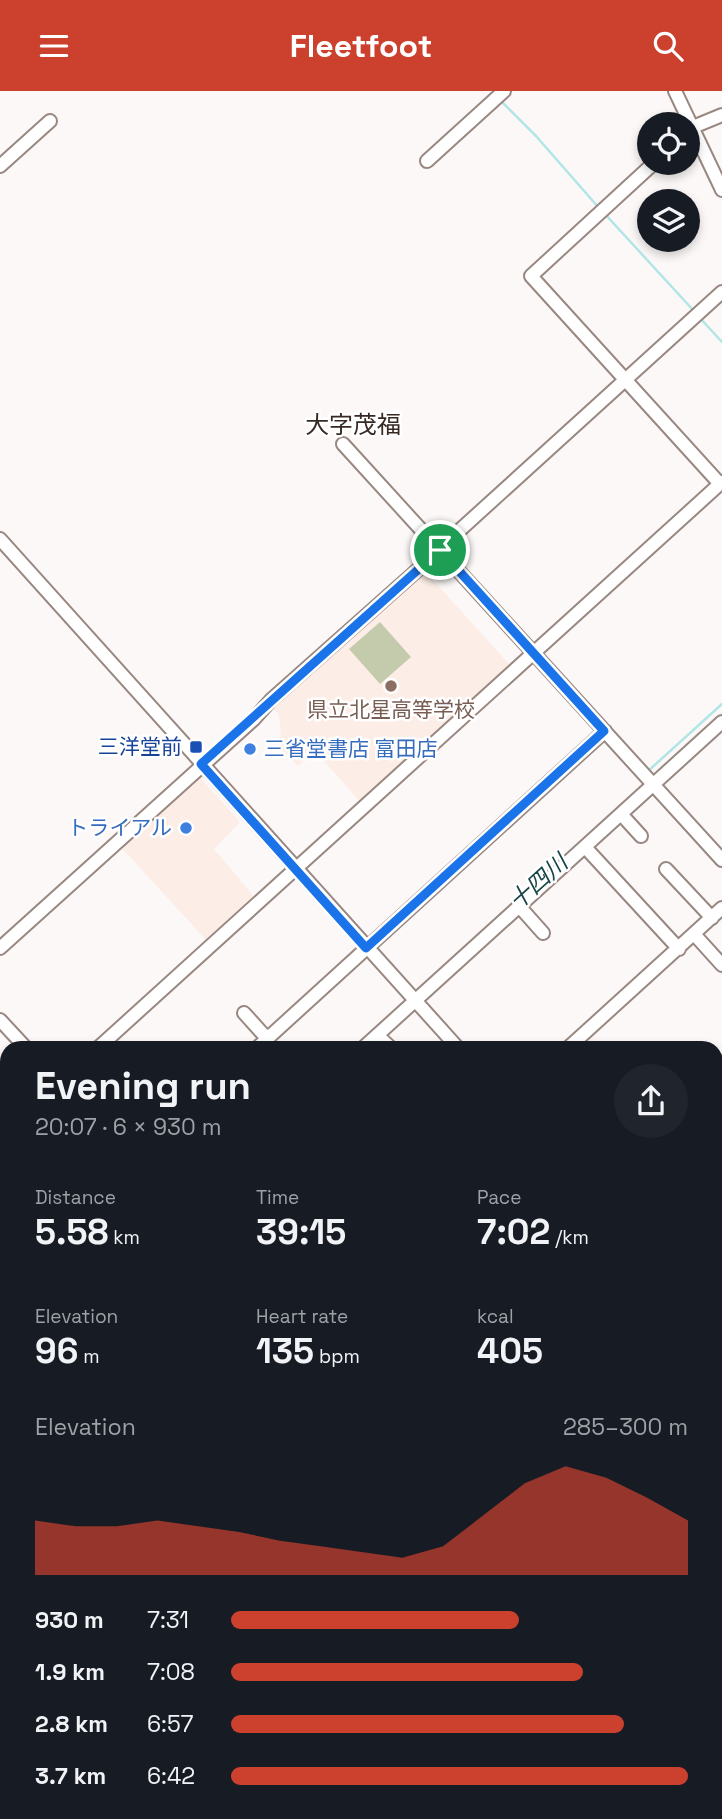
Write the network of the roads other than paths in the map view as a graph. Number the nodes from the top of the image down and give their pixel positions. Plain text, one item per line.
1 (504, 91) edge
2 (675, 91) edge
3 (683, 112) edge
4 (722, 115) edge
5 (50, 121) dead end
6 (700, 125) edge
7 (700, 148) edge
8 (427, 161) dead end
9 (0, 166) edge
10 (641, 175) edge
11 (722, 190) edge
12 (722, 292) edge
13 (625, 379) junction
14 (343, 444) dead end
15 (721, 483) edge
16 (0, 539) edge
17 (439, 549) junction
18 (534, 653) junction
19 (722, 722) edge
20 (604, 731) junction
21 (201, 764) junction
22 (651, 782) junction
23 (621, 814) junction
24 (641, 836) dead end
25 (584, 847) junction
26 (722, 860) edge
27 (296, 869) junction
28 (666, 869) dead end
29 (519, 906) junction
30 (722, 908) edge
31 (712, 918) junction
32 (544, 933) dead end
33 (694, 934) junction
34 (0, 948) edge
35 (366, 948) junction
36 (679, 949) junction
37 (722, 965) edge
38 (411, 997) junction
39 (244, 1013) dead end
40 (0, 1020) edge
41 (377, 1035) junction
42 (269, 1037) junction
43 (20, 1041) edge
44 (106, 1041) edge
45 (265, 1041) edge
46 (371, 1041) edge
47 (383, 1041) edge
48 (452, 1041) edge
49 (576, 1041) edge

1 - 8 street
2 - 3 street
4 - 6 street
5 - 9 street
7 - 11 street
10 - 13 street
12 - 13 street
13 - 15 street
13 - 17 street
14 - 17 street
15 - 18 street
16 - 21 street
17 - 18 street
17 - 21 street
18 - 20 street
18 - 27 street
19 - 22 street
20 - 22 street
20 - 35 street
21 - 27 street
21 - 34 street
22 - 23 street
22 - 26 street
23 - 24 street
23 - 25 street
25 - 29 street
25 - 36 street
27 - 35 street
27 - 44 street
28 - 31 street
29 - 32 street
29 - 38 street
30 - 31 street
31 - 33 street
33 - 36 street
33 - 37 street
35 - 38 street
35 - 42 street
36 - 49 street
38 - 41 street
38 - 48 street
39 - 42 street
40 - 43 street
41 - 46 street
41 - 47 street
42 - 45 street

